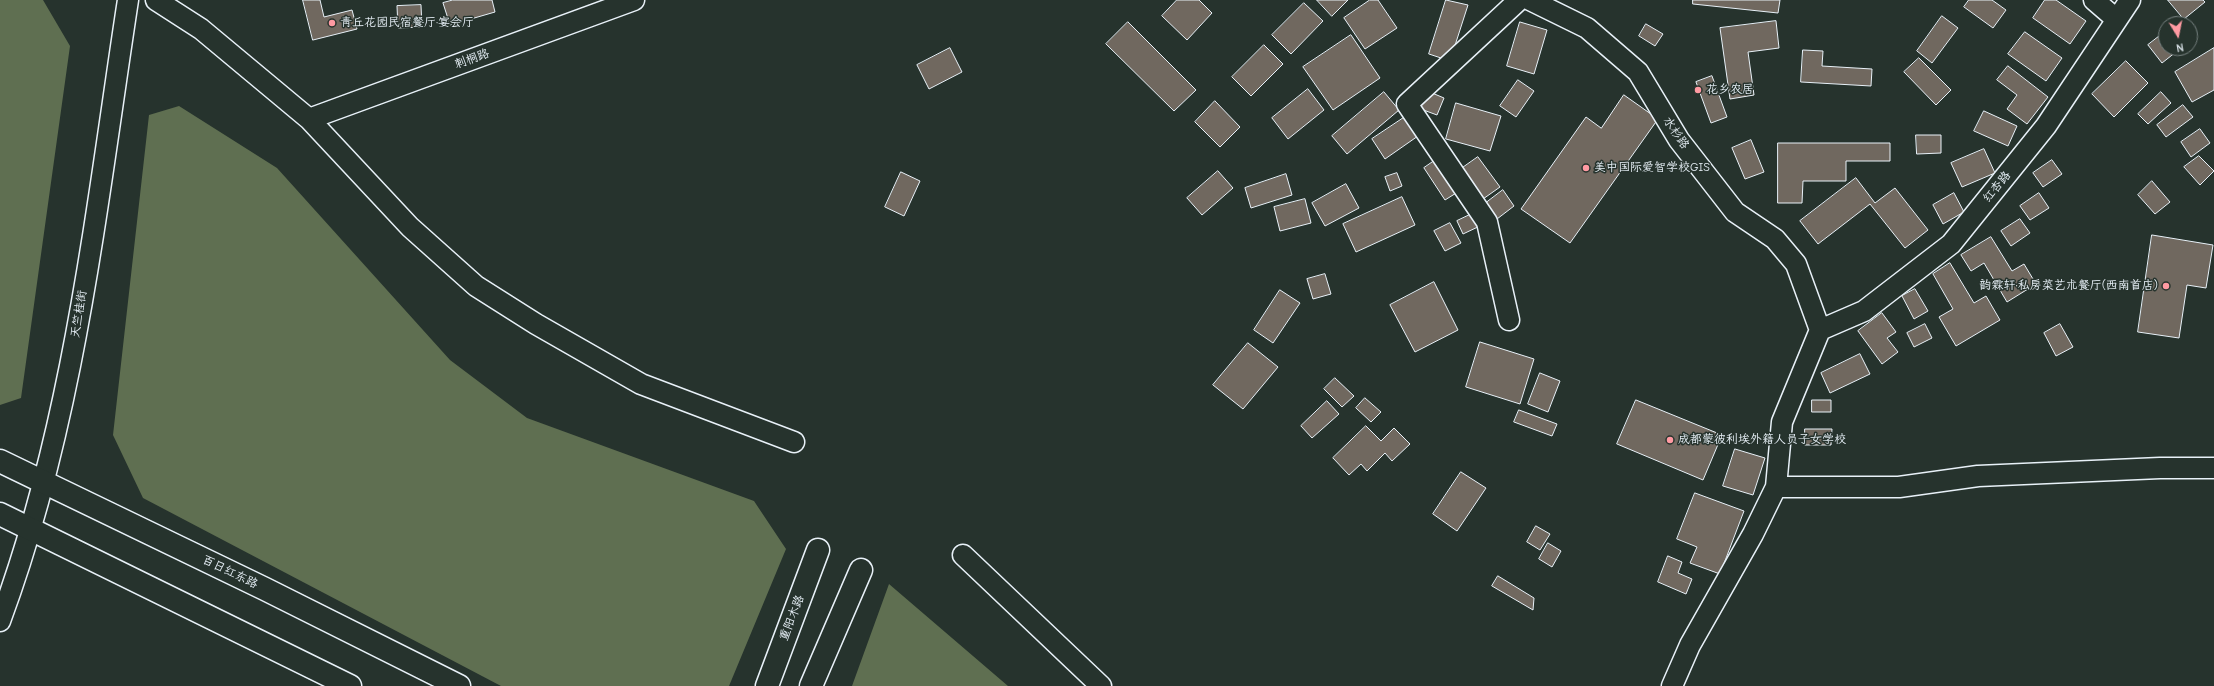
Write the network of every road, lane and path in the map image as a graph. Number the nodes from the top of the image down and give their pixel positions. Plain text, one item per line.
1 (128, 0) edge
2 (156, 0) edge
3 (634, 0) edge
4 (1519, 0) edge
5 (1530, 0) edge
6 (2094, 0) edge
7 (2130, 0) edge
8 (2116, 19) junction
9 (309, 119) junction
10 (1509, 320) dead end
11 (1820, 330) junction
12 (794, 442) dead end
13 (0, 461) edge
14 (2214, 468) edge
15 (43, 482) junction
16 (1776, 487) junction
17 (0, 514) edge
18 (29, 528) junction
19 (818, 550) dead end
20 (963, 555) dead end
21 (861, 570) dead end
22 (0, 621) edge
23 (350, 686) edge
24 (459, 686) edge
25 (767, 686) edge
26 (811, 686) edge
27 (1101, 686) edge
28 (1672, 686) edge

1 - 15 street, 天竺桂街
2 - 9 street
3 - 9 street, 刺桐路
4 - 10 street
5 - 11 street, 水杉路
6 - 8 street
7 - 8 street, 红杏路
8 - 11 street, 红杏路
9 - 12 street
11 - 16 street
13 - 15 street, 百日红东路
14 - 16 street
15 - 18 street, 天竺桂街
15 - 24 street, 百日红东路
16 - 28 street
17 - 18 street
18 - 22 street, 天竺桂街
18 - 23 street
19 - 25 street, 重阳木路
20 - 27 street
21 - 26 street

